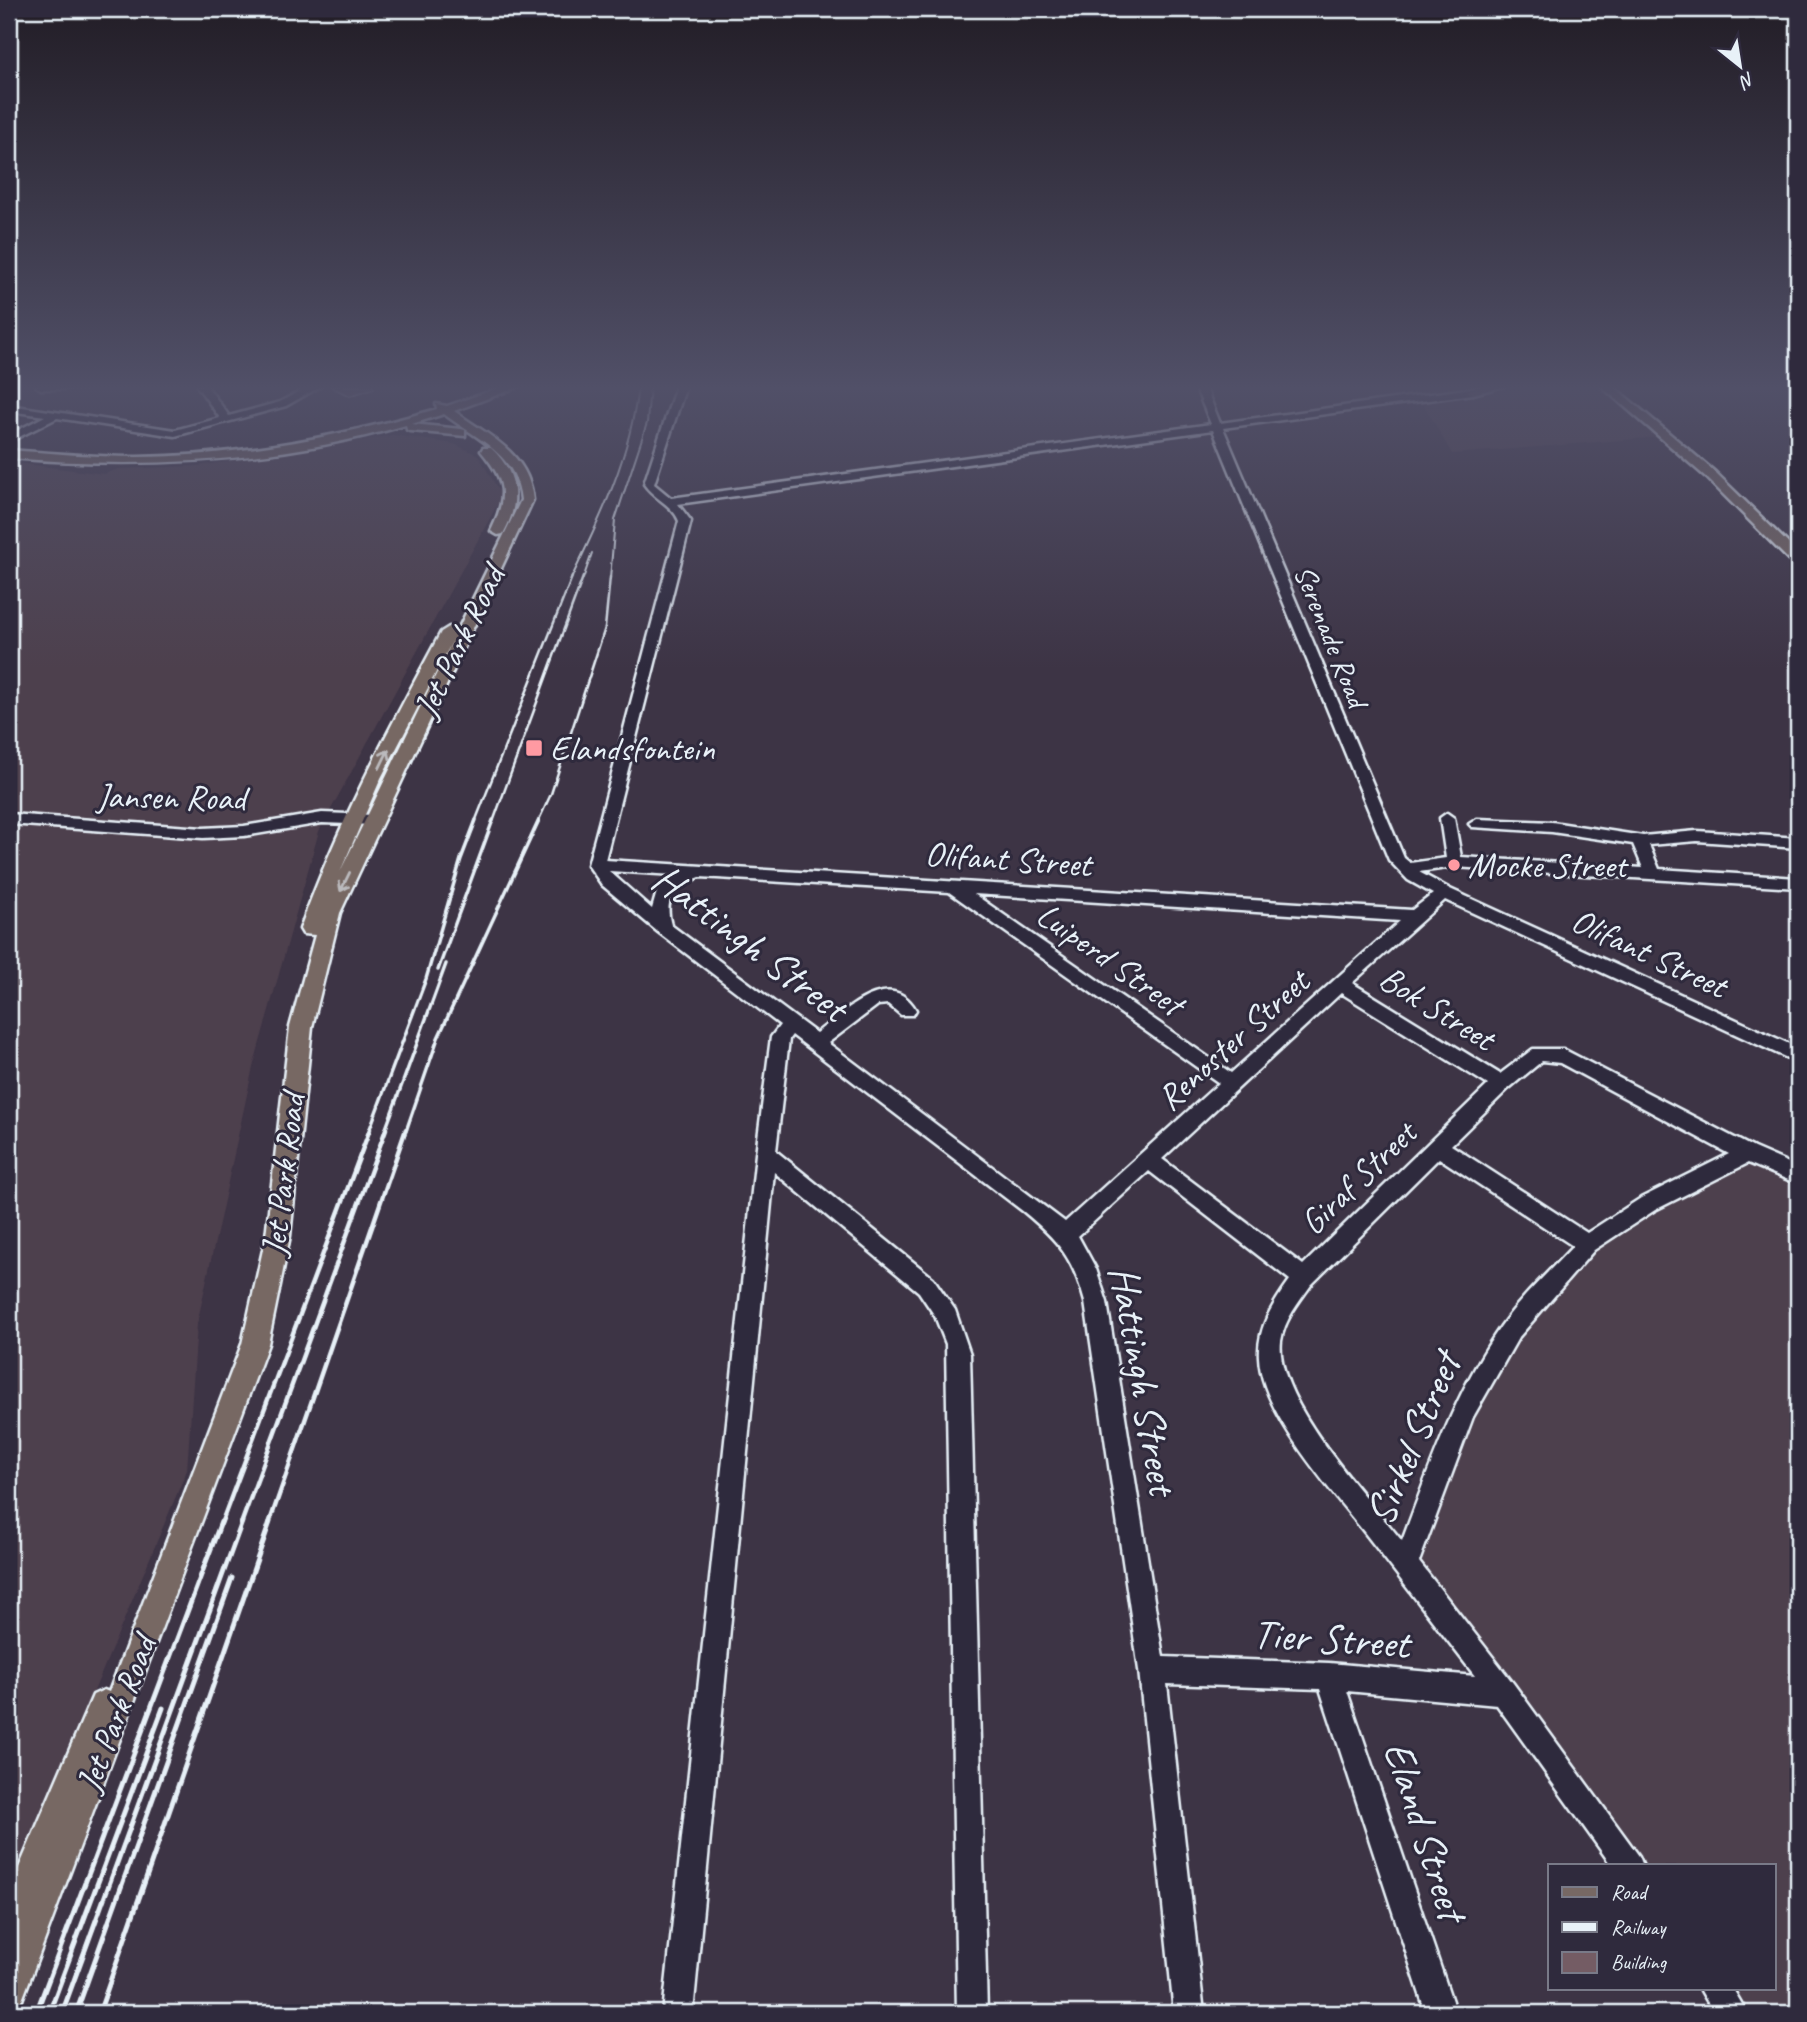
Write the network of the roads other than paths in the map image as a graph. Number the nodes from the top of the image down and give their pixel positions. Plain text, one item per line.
1 (508, 480) edge
2 (525, 480) edge
3 (650, 480) edge
4 (824, 480) edge
5 (1239, 480) edge
6 (1716, 480) edge
7 (1730, 480) edge
8 (668, 502) junction
9 (1798, 544) edge
10 (1798, 561) edge
11 (1367, 789) joint
12 (1447, 818) dead end
13 (9, 819) edge
14 (364, 820) junction
15 (43, 823) junction
16 (1477, 824) dead end
17 (9, 830) edge
18 (1639, 841) junction
19 (1798, 843) edge
20 (1454, 862) junction
21 (596, 864) junction
22 (1405, 869) junction
23 (701, 870) junction
24 (1653, 874) junction
25 (1798, 883) edge
26 (952, 887) junction
27 (1444, 894) junction
28 (1415, 916) junction
29 (664, 928) junction
30 (1341, 985) junction
31 (907, 1010) dead end
32 (792, 1023) junction
33 (817, 1042) junction
34 (1798, 1056) edge
35 (1231, 1083) junction
36 (1501, 1084) junction
37 (1438, 1147) junction
38 (766, 1154) junction
39 (1747, 1154) junction
40 (1148, 1159) junction
41 (1798, 1176) edge
42 (1066, 1234) junction
43 (1587, 1244) junction
44 (1304, 1278) junction
45 (1405, 1566) junction
46 (1152, 1670) junction
47 (1329, 1676) junction
48 (1504, 1692) junction
49 (1628, 1864) edge
50 (9, 1932) edge
51 (9, 1987) edge
52 (1716, 1990) edge
53 (678, 2013) edge
54 (972, 2013) edge
55 (1189, 2013) edge
56 (1441, 2013) edge
57 (1732, 2013) edge

14 -> 1 main road, Jet Park Road
2 - 14 main road, Jet Park Road
3 - 8 street
4 - 8 street
5 - 11 street, Serenade Road
6 - 10 main road
7 - 9 main road
8 - 21 street
11 - 22 street, Olifant Street
12 - 20 street
13 - 15 street, Jansen Road
14 - 15 street, Jansen Road
14 - 50 main road, Jet Park Road
14 -> 51 main road, Jet Park Road
15 - 17 street
16 - 18 street
18 - 19 street
18 - 24 street
20 - 22 street
20 - 24 street
21 - 23 street, Olifant Street
21 - 29 street, Hattingh Street
22 - 27 street, Olifant Street
23 - 26 street, Olifant Street
23 - 29 street
24 - 25 street
26 - 28 street, Olifant Street
26 - 35 street, Luiperd Street
27 - 28 street, Renoster Street
27 - 34 street, Olifant Street
28 - 30 street, Renoster Street
29 - 32 street, Hattingh Street
30 - 35 street, Renoster Street
30 - 36 street, Bok Street
31 - 33 street
32 - 33 street, Hattingh Street
32 - 38 street
33 - 42 street, Hattingh Street
35 - 40 street, Renoster Street
36 - 37 street, Giraf Street
36 - 39 street, Giraf Street
37 - 43 street
37 - 44 street, Giraf Street
38 - 53 street
38 - 54 street
39 - 41 street
39 - 43 street, Sirkel Street
40 - 42 street, Renoster Street
40 - 44 street
42 - 46 street, Hattingh Street
43 - 45 street, Sirkel Street
44 - 45 street, Giraf Street
45 - 48 street, Sirkel Street
46 - 47 street, Tier Street
46 - 55 street, Hattingh Street
47 - 48 street, Tier Street
47 - 56 street, Eland Street
48 - 49 street, Sirkel Street
52 - 57 street

